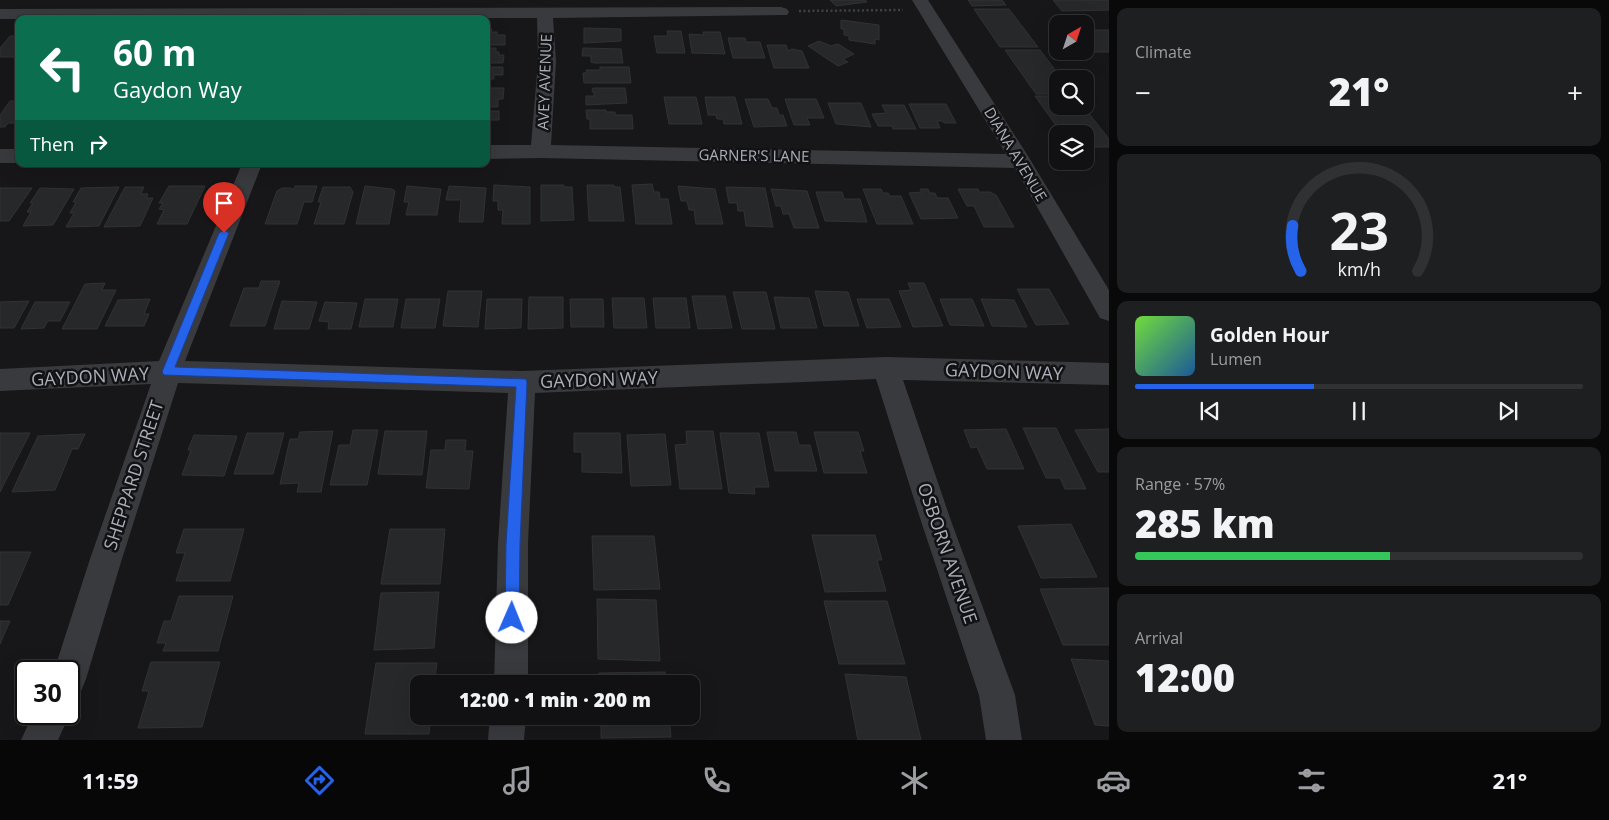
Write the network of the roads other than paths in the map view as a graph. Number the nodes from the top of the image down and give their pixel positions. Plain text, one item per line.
1 (923, 5) edge
2 (781, 12) road end
3 (545, 13) junction
4 (0, 14) edge
5 (541, 151) junction
6 (490, 152) edge
7 (0, 156) edge
8 (15, 156) edge
9 (1021, 161) junction
10 (251, 167) edge
11 (1109, 311) edge
12 (886, 368) junction
13 (168, 372) junction
14 (1109, 374) edge
15 (0, 380) edge
16 (522, 382) junction
17 (75, 660) edge
18 (511, 675) edge
19 (46, 725) edge
20 (507, 725) edge
21 (39, 740) edge
22 (506, 740) edge
23 (1004, 740) edge

1 - 9 street, DIANA AVENUE
2 - 3 street
3 - 4 street
3 - 5 street, AVEY AVENUE
5 - 6 street, GARNER'S LANE
5 - 9 street, GARNER'S LANE
7 - 8 street
9 - 11 street, DIANA AVENUE
10 - 13 street, SHEPPARD STREET
12 - 14 street, GAYDON WAY
12 - 16 street, GAYDON WAY
12 - 23 street, OSBORN AVENUE
13 - 15 street, GAYDON WAY
13 - 16 street, GAYDON WAY
13 - 17 street, SHEPPARD STREET
16 - 18 street
19 - 21 street
20 - 22 street

